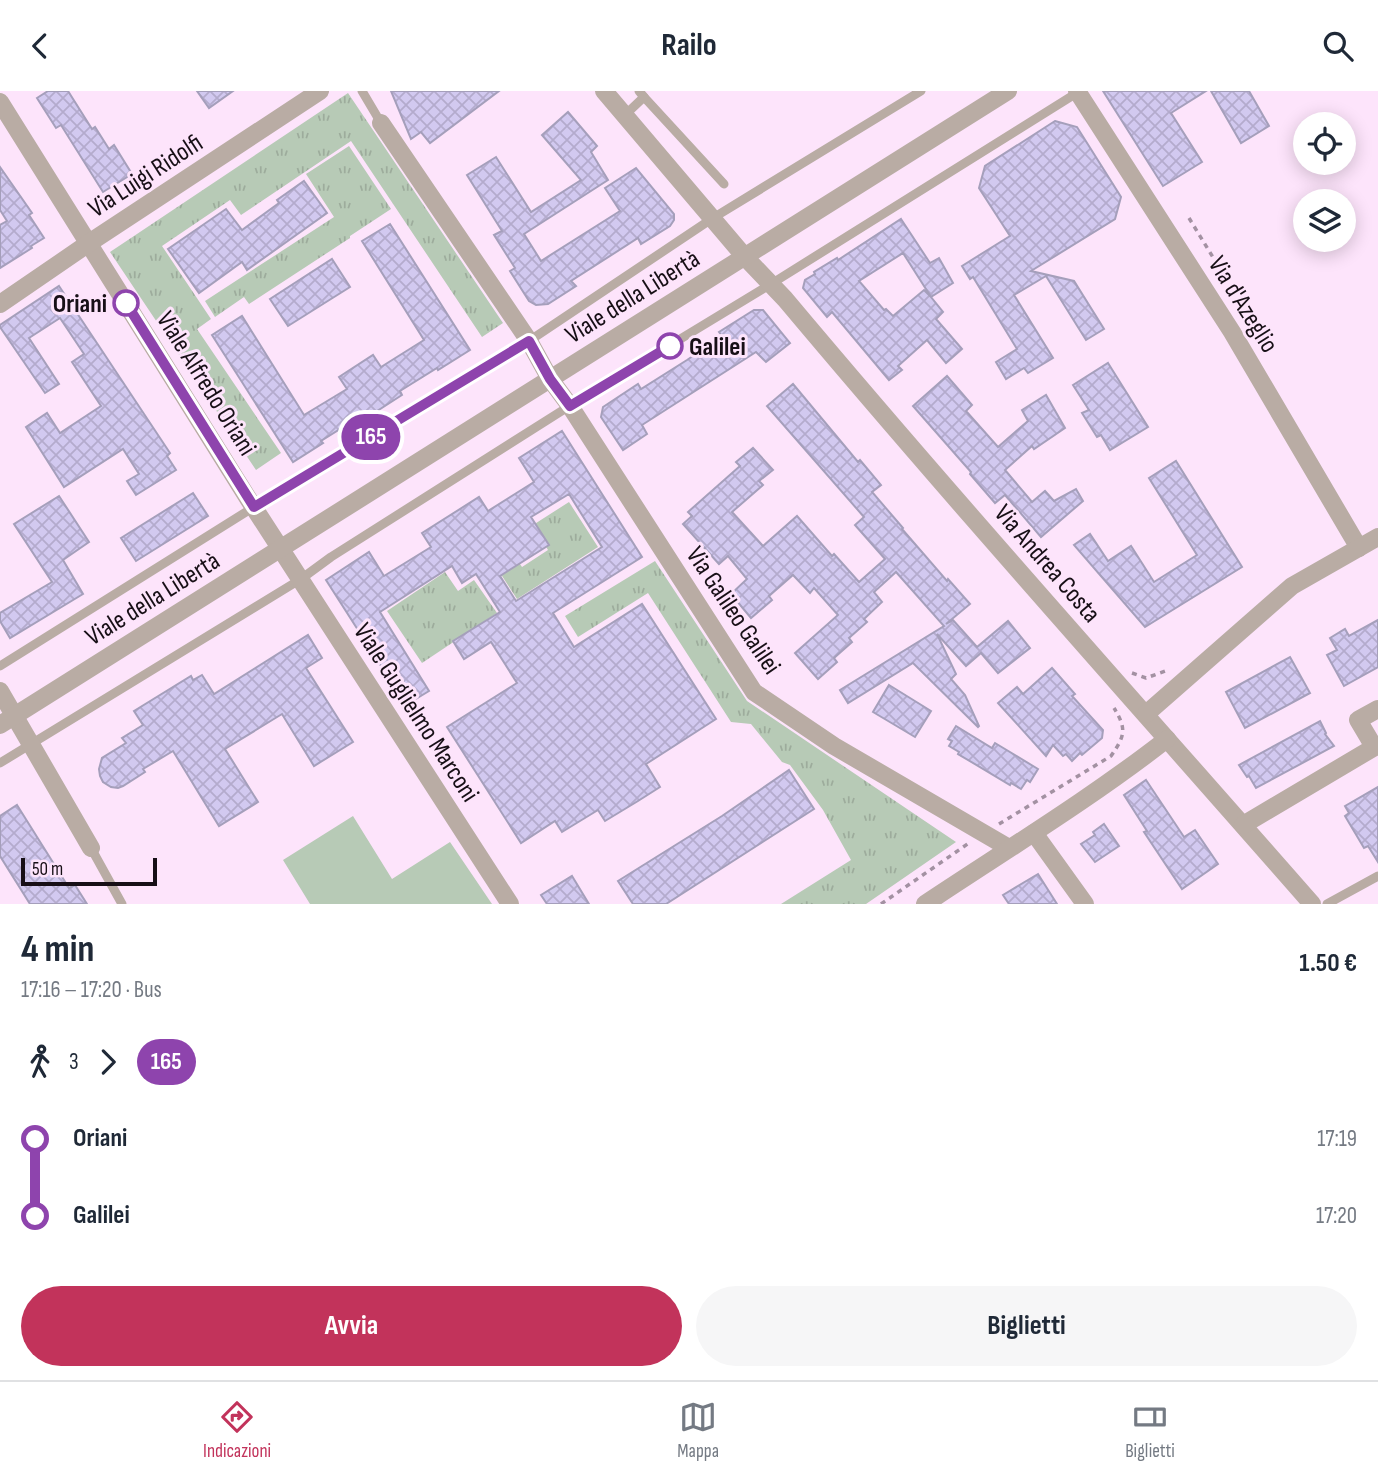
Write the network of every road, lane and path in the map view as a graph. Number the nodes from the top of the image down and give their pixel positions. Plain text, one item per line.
1 (320, 91) edge
2 (362, 91) edge
3 (604, 91) edge
4 (898, 91) edge
5 (921, 91) edge
6 (1008, 91) edge
7 (1078, 91) edge
8 (641, 94) edge
9 (0, 102) edge
10 (903, 102) junction
11 (625, 115) junction
12 (381, 123) joint
13 (724, 184) dead end
14 (713, 218) junction
15 (1189, 218) dead end
16 (89, 243) junction
17 (745, 257) junction
18 (1225, 277) dead end
19 (771, 284) junction
20 (0, 304) edge
21 (529, 341) junction
22 (550, 379) junction
23 (570, 406) junction
24 (254, 507) junction
25 (1378, 537) edge
26 (1359, 548) junction
27 (280, 549) junction
28 (301, 579) junction
29 (0, 666) edge
30 (1177, 668) dead end
31 (1112, 675) junction
32 (0, 691) edge
33 (1113, 706) dead end
34 (1378, 709) edge
35 (1146, 714) junction
36 (8, 720) edge
37 (1167, 740) junction
38 (30, 744) junction
39 (1376, 746) edge
40 (0, 763) edge
41 (1243, 825) junction
42 (984, 833) junction
43 (1034, 833) junction
44 (91, 848) joint
45 (1009, 848) junction
46 (1378, 876) edge
47 (122, 904) edge
48 (510, 904) edge
49 (881, 904) edge
50 (925, 904) edge
51 (1085, 904) edge
52 (1312, 904) edge
53 (1327, 904) edge

1 - 16 street, Via Luigi Ridolfi
2 - 12 lane
3 - 11 street, Via Andrea Costa
4 - 10 lane
5 - 10 lane
6 - 17 street, Viale della Libertà
7 - 19 lane
7 - 26 street, Via d'Azeglio
8 - 11 lane
8 - 13 lane
9 - 16 street, Viale Alfredo Oriani
10 - 14 lane
11 - 14 street, Via Andrea Costa
12 - 21 street, Via Galileo Galilei
14 - 17 street, Via Andrea Costa
14 - 21 lane
15 - 18 path
16 - 20 street, Via Luigi Ridolfi
16 - 24 street, Viale Alfredo Oriani
17 - 19 street, Via Andrea Costa
17 - 22 street, Viale della Libertà
19 - 23 lane
19 - 31 street, Via Andrea Costa
21 - 22 street, Via Galileo Galilei
21 - 24 lane
22 - 23 street, Via Galileo Galilei
22 - 27 street, Viale della Libertà
23 - 28 lane
23 - 42 street, Via Galileo Galilei
24 - 27 street, Viale Alfredo Oriani
24 - 29 lane
25 - 26 street
26 - 35 street
27 - 28 street, Viale Guglielmo Marconi
27 - 36 street, Viale della Libertà
28 - 38 lane
28 - 48 street, Viale Guglielmo Marconi
30 - 31 path
31 - 35 street, Via Andrea Costa
32 - 36 street
33 - 42 path
34 - 39 street
35 - 37 street, Via Andrea Costa
36 - 38 street
37 - 41 street, Via Andrea Costa
37 - 43 street
38 - 40 lane
38 - 44 street
39 - 41 street
41 - 52 street, Via Andrea Costa
42 - 45 street, Via Galileo Galilei
42 - 49 path
43 - 45 street
43 - 51 street
44 - 47 lane
45 - 50 street
46 - 53 lane

